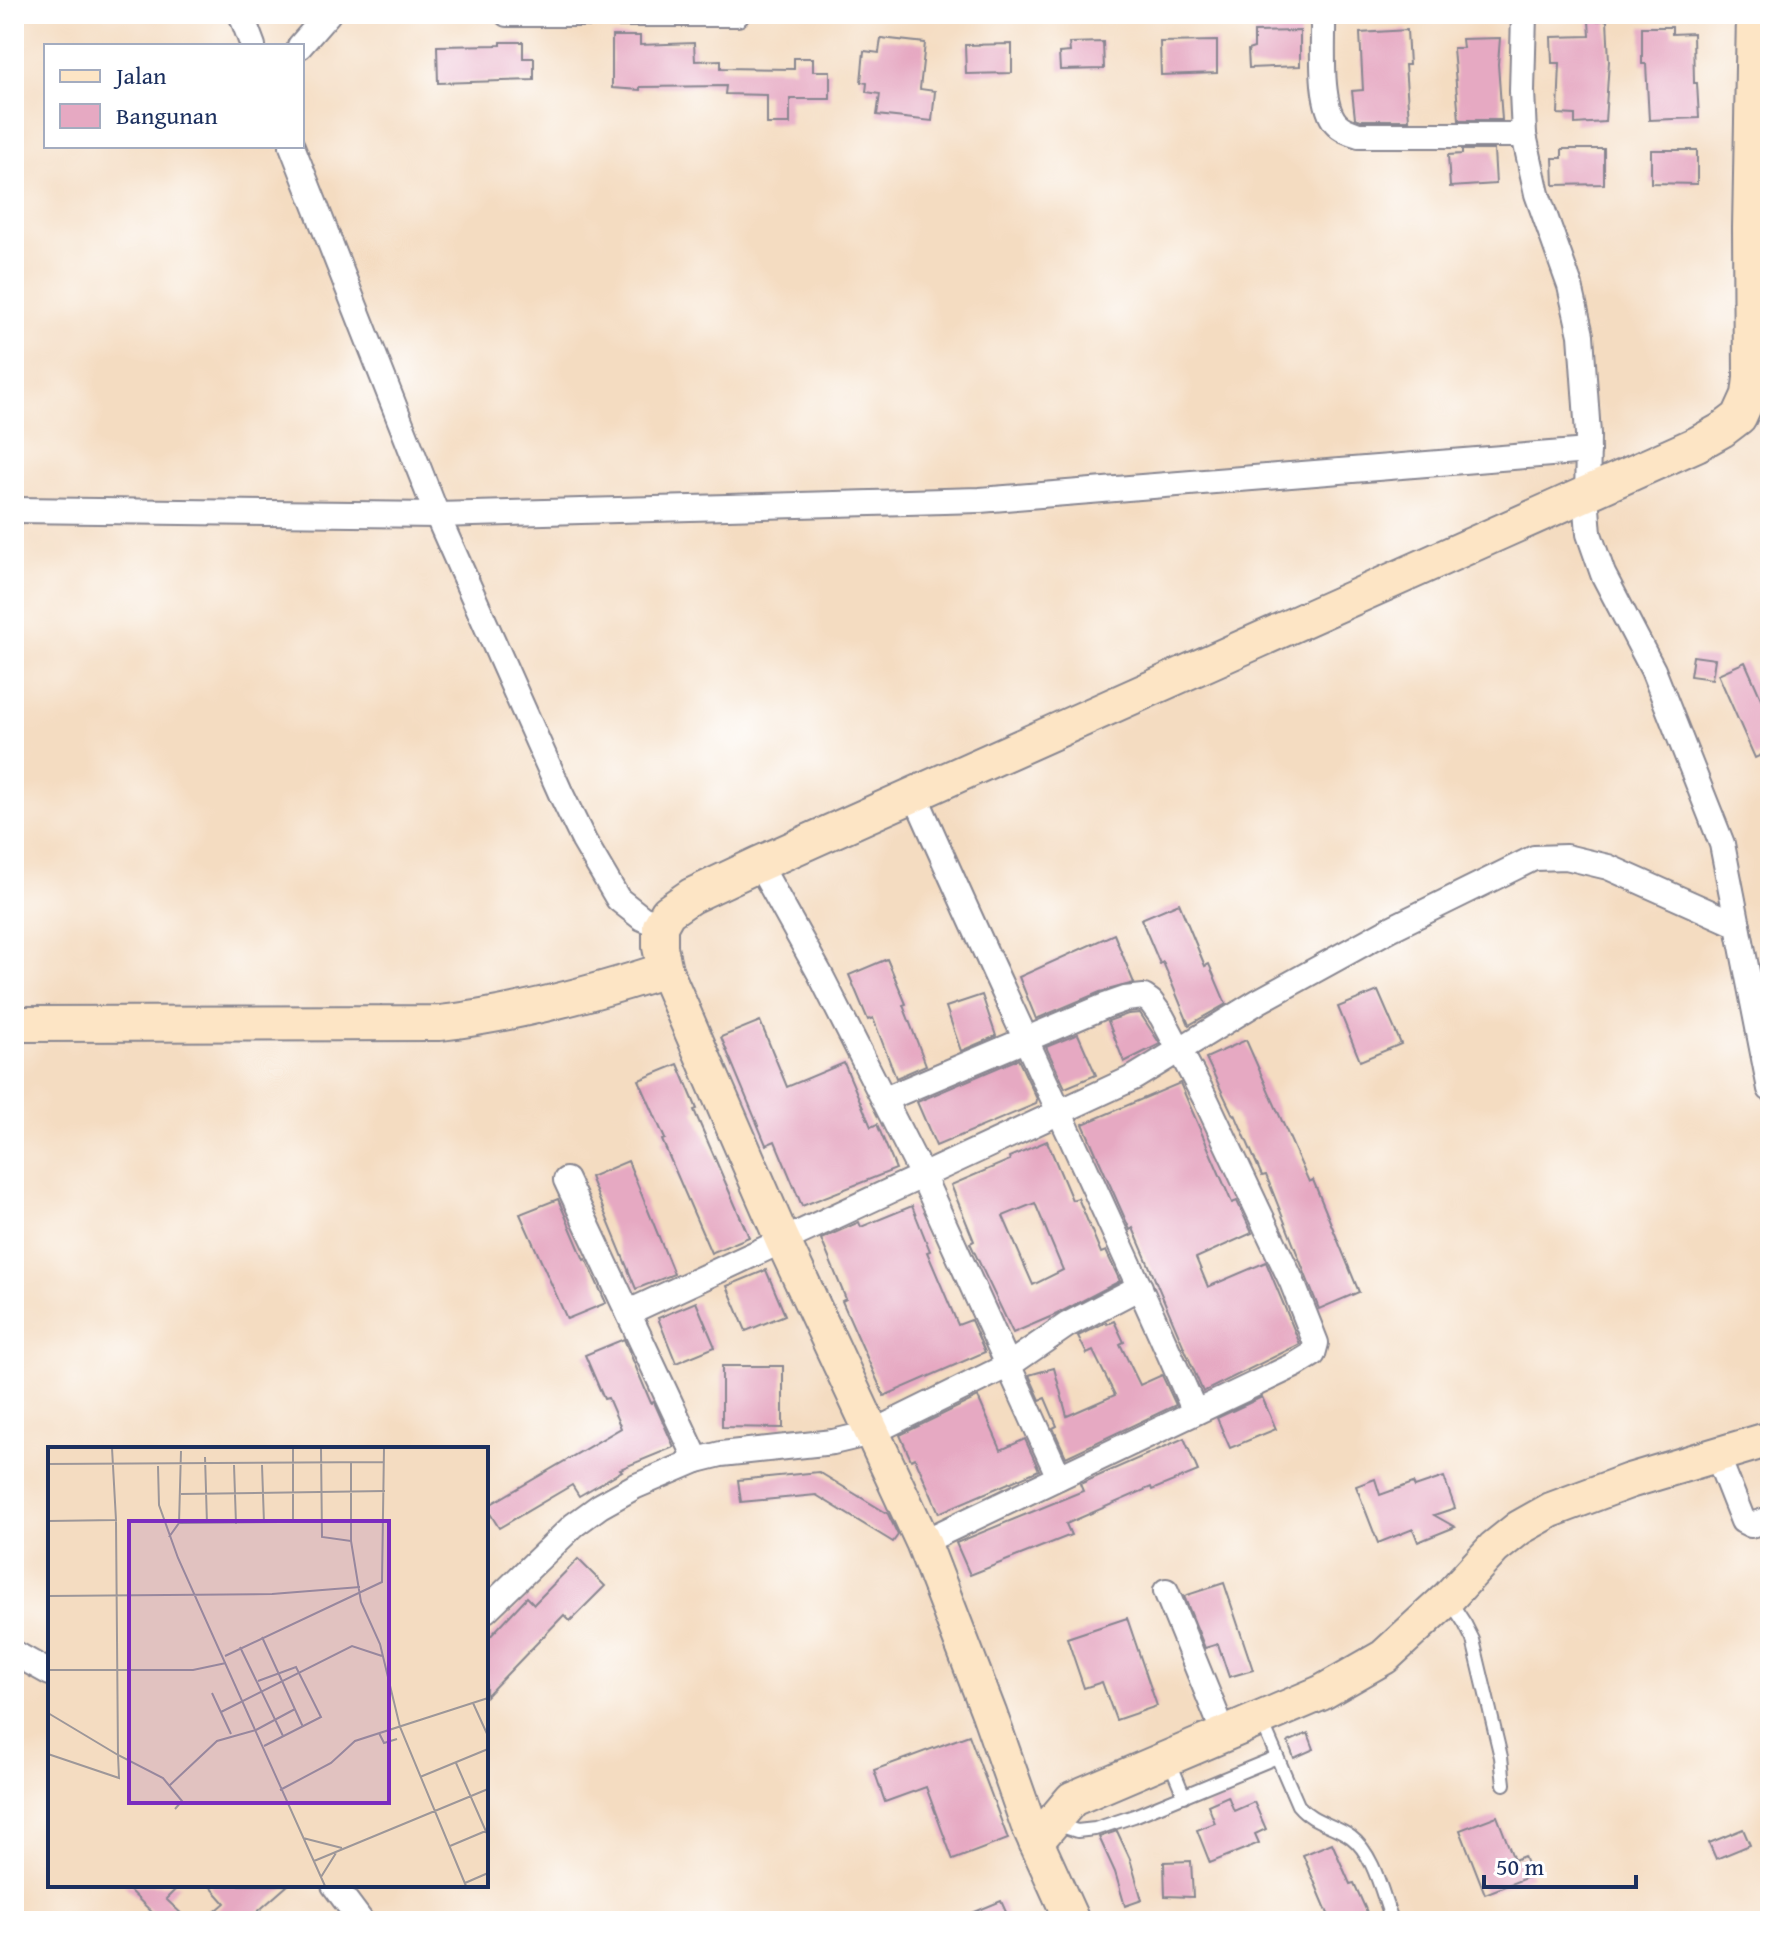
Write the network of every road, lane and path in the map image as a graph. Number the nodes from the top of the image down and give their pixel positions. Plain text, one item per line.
1 (241, 14) edge
2 (328, 14) edge
3 (507, 14) edge
4 (531, 14) edge
5 (734, 14) edge
6 (1323, 14) edge
7 (1524, 14) edge
8 (1754, 14) edge
9 (252, 44) edge
10 (302, 44) edge
11 (1524, 135) junction
12 (293, 148) edge
13 (1588, 451) junction
14 (1589, 491) junction
15 (14, 510) edge
16 (437, 515) junction
17 (915, 795) junction
18 (759, 864) junction
19 (1738, 925) junction
20 (660, 926) junction
21 (665, 970) junction
22 (14, 1024) edge
23 (1024, 1039) junction
24 (1180, 1051) junction
25 (1770, 1089) edge
26 (885, 1099) junction
27 (1060, 1113) junction
28 (922, 1175) junction
29 (566, 1180) dead end
30 (782, 1239) junction
31 (1140, 1287) junction
32 (629, 1312) junction
33 (1009, 1365) junction
34 (1195, 1412) junction
35 (871, 1433) junction
36 (1770, 1439) edge
37 (1717, 1455) junction
38 (697, 1460) junction
39 (1059, 1477) junction
40 (1770, 1519) edge
41 (923, 1542) junction
42 (1166, 1591) dead end
43 (1448, 1598) junction
44 (488, 1608) edge
45 (14, 1653) edge
46 (48, 1672) edge
47 (1261, 1719) junction
48 (1225, 1736) junction
49 (1277, 1757) junction
50 (1169, 1759) junction
51 (1504, 1784) dead end
52 (1015, 1786) junction
53 (1184, 1796) junction
54 (1053, 1821) junction
55 (336, 1887) edge
56 (1392, 1920) edge
57 (361, 1921) edge
58 (1072, 1921) edge

1 - 9 street
2 - 10 street
3 - 4 street
4 - 5 street
6 - 11 street
7 - 11 street
8 - 14 street
11 - 13 street
12 - 16 street
13 - 14 street
13 - 16 street
14 - 17 street
14 - 19 street
15 - 16 street
16 - 20 street
17 - 18 street
17 - 23 street
18 - 20 street
18 - 26 street
19 - 24 street
19 - 25 street
20 - 21 street
21 - 22 street
21 - 30 street
23 - 24 street
23 - 26 street
23 - 27 street
24 - 27 street
24 - 34 street
26 - 28 street
27 - 28 street
27 - 31 street
28 - 30 street
28 - 33 street
29 - 32 street
30 - 32 street
30 - 35 street
31 - 33 street
31 - 34 street
32 - 38 street
33 - 35 street
33 - 39 street
34 - 39 street
35 - 38 street
35 - 41 street
36 - 37 street
37 - 40 street
37 - 43 street
38 - 44 street
39 - 41 street
41 - 52 street
42 - 48 street
43 - 47 street
43 - 51 lane
45 - 46 street
47 - 48 street
47 - 49 lane
48 - 50 street
49 - 53 lane
49 - 56 lane
50 - 53 lane
50 - 54 street
52 - 54 street
52 - 54 street
53 - 54 lane
54 - 58 street
55 - 57 street

